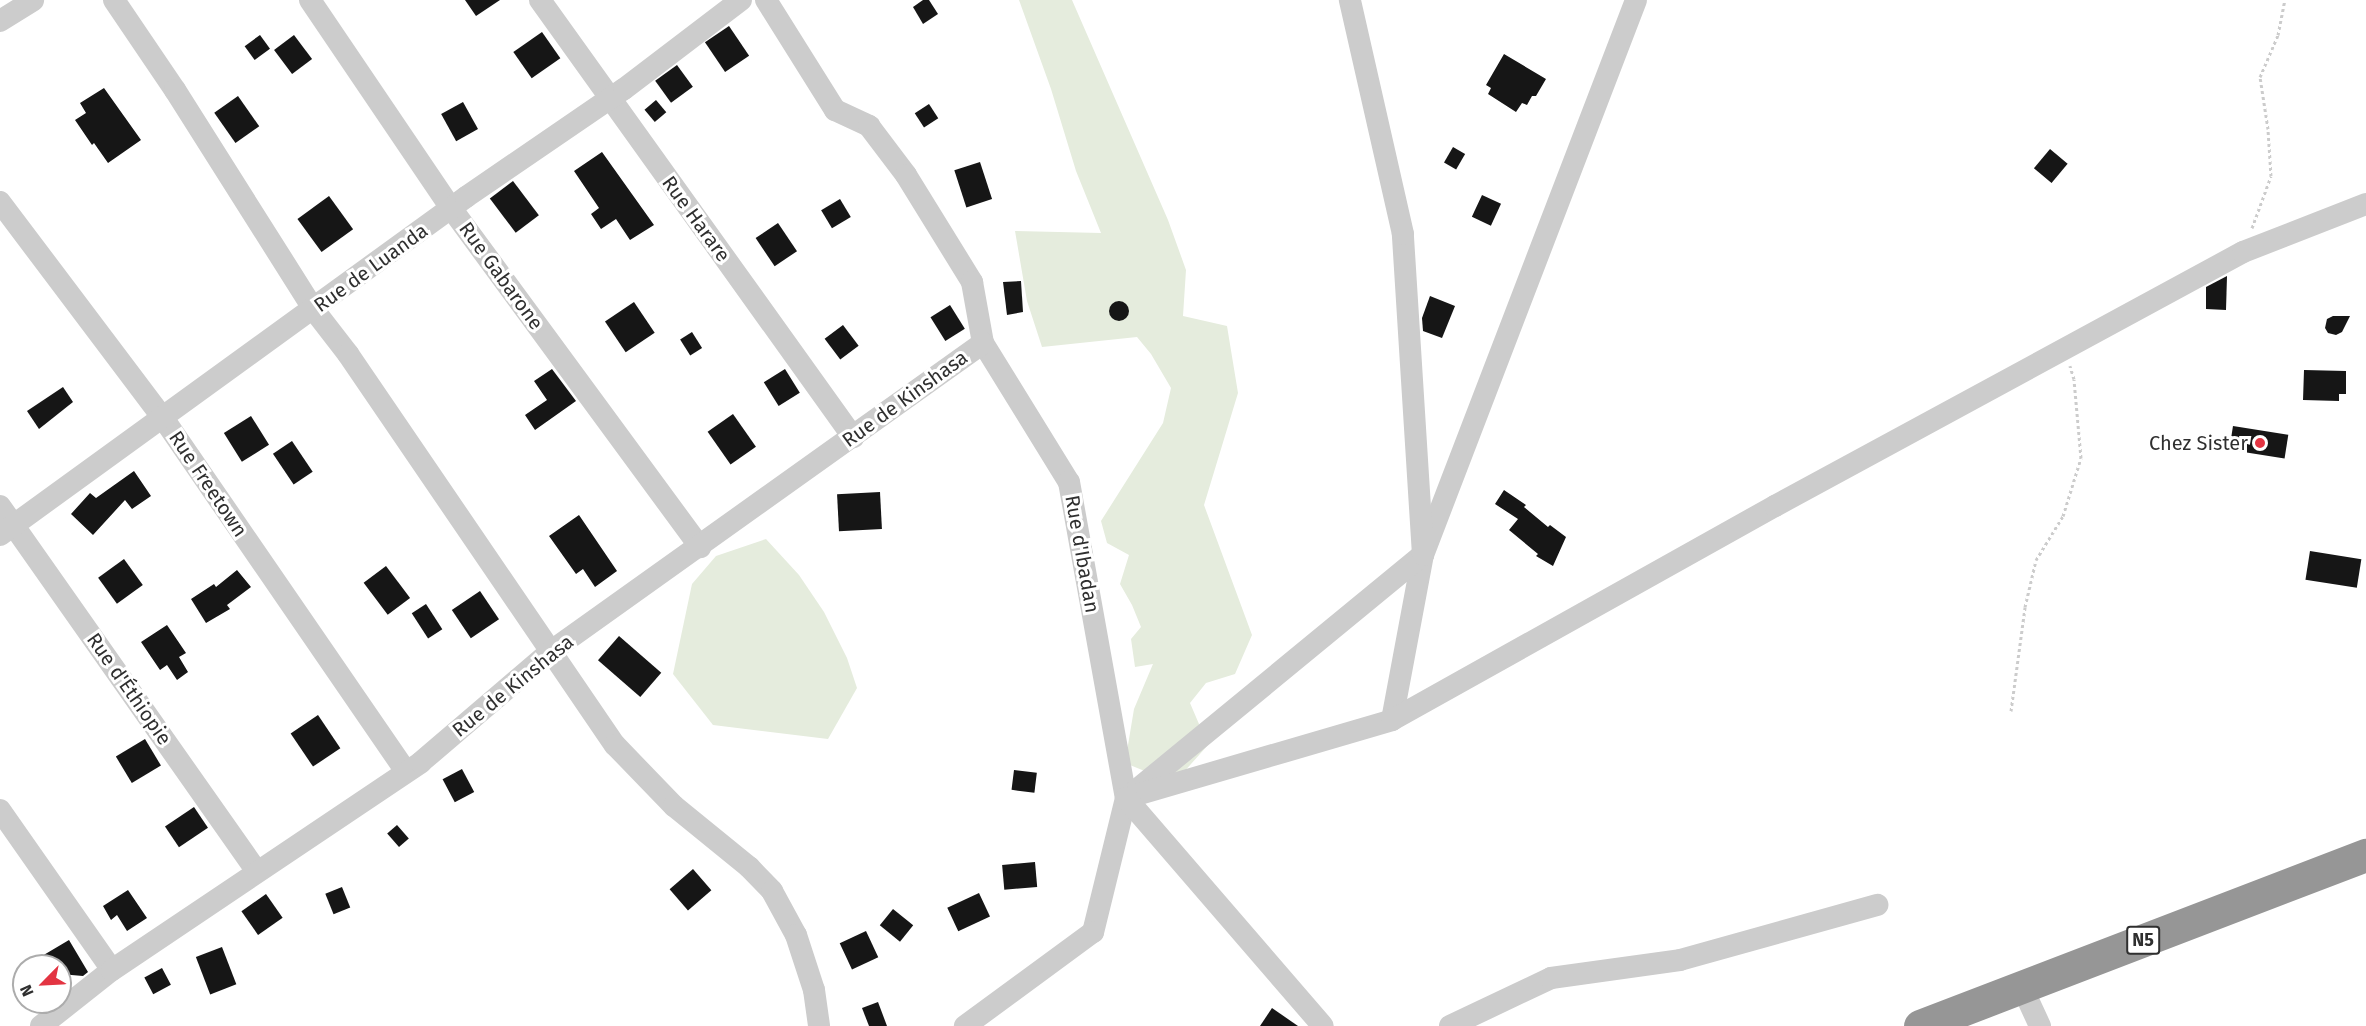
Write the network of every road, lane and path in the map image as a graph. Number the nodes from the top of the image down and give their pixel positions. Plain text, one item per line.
1 (33, 0) edge
2 (114, 0) edge
3 (310, 0) edge
4 (540, 0) edge
5 (741, 0) edge
6 (766, 0) edge
7 (1350, 0) edge
8 (1636, 0) edge
9 (2285, 0) edge
10 (0, 21) edge
11 (609, 99) junction
12 (0, 202) edge
13 (2366, 204) edge
14 (451, 208) junction
15 (2243, 252) junction
16 (314, 310) junction
17 (983, 343) junction
18 (2064, 349) junction
19 (163, 418) junction
20 (853, 437) junction
21 (4, 522) edge
22 (700, 547) junction
23 (1423, 555) junction
24 (550, 652) junction
25 (2011, 711) dead end
26 (1392, 720) junction
27 (406, 772) junction
28 (1126, 798) junction
29 (0, 810) edge
30 (2366, 855) edge
31 (257, 872) junction
32 (1877, 905) dead end
33 (112, 970) junction
34 (2022, 987) junction
35 (63, 1019) edge
36 (41, 1026) edge
37 (819, 1026) edge
38 (965, 1026) edge
39 (1323, 1026) edge
40 (1450, 1026) edge
41 (1920, 1026) edge
42 (2040, 1026) edge

1 - 10 street
2 - 16 street
3 - 14 street, Rue Gabarone
4 - 11 street, Rue Harare
5 - 11 street, Rue de Luanda
6 - 17 street, Rue d'Ibadan
7 - 23 street
8 - 23 street
9 - 15 path
11 - 14 street, Rue de Luanda
11 - 20 street, Rue Harare
12 - 19 street, Rue Freetown
13 - 15 street
14 - 16 street, Rue de Luanda
14 - 22 street, Rue Gabarone
15 - 18 street
16 - 19 street, Rue de Luanda
16 - 24 street
17 - 20 street, Rue de Kinshasa
17 - 28 street, Rue d'Ibadan
18 - 25 path
18 - 26 street
19 - 21 street, Rue de Luanda
19 - 27 street, Rue Freetown
20 - 22 street, Rue de Kinshasa
21 - 31 street, Rue d'Éthiopie
22 - 24 street, Rue de Kinshasa
23 - 26 street
23 - 28 street
24 - 27 street, Rue de Kinshasa
24 - 37 street
26 - 28 street
27 - 31 street, Rue de Kinshasa
28 - 38 street, Rue d'Ibadan
28 - 39 street
29 - 33 street
30 - 34 highway, N5
31 - 33 street, Rue de Kinshasa
32 - 40 street
33 - 35 street, Rue de Kinshasa
34 - 41 highway, N5
34 - 42 street
35 - 36 street, Rue de Kinshasa

